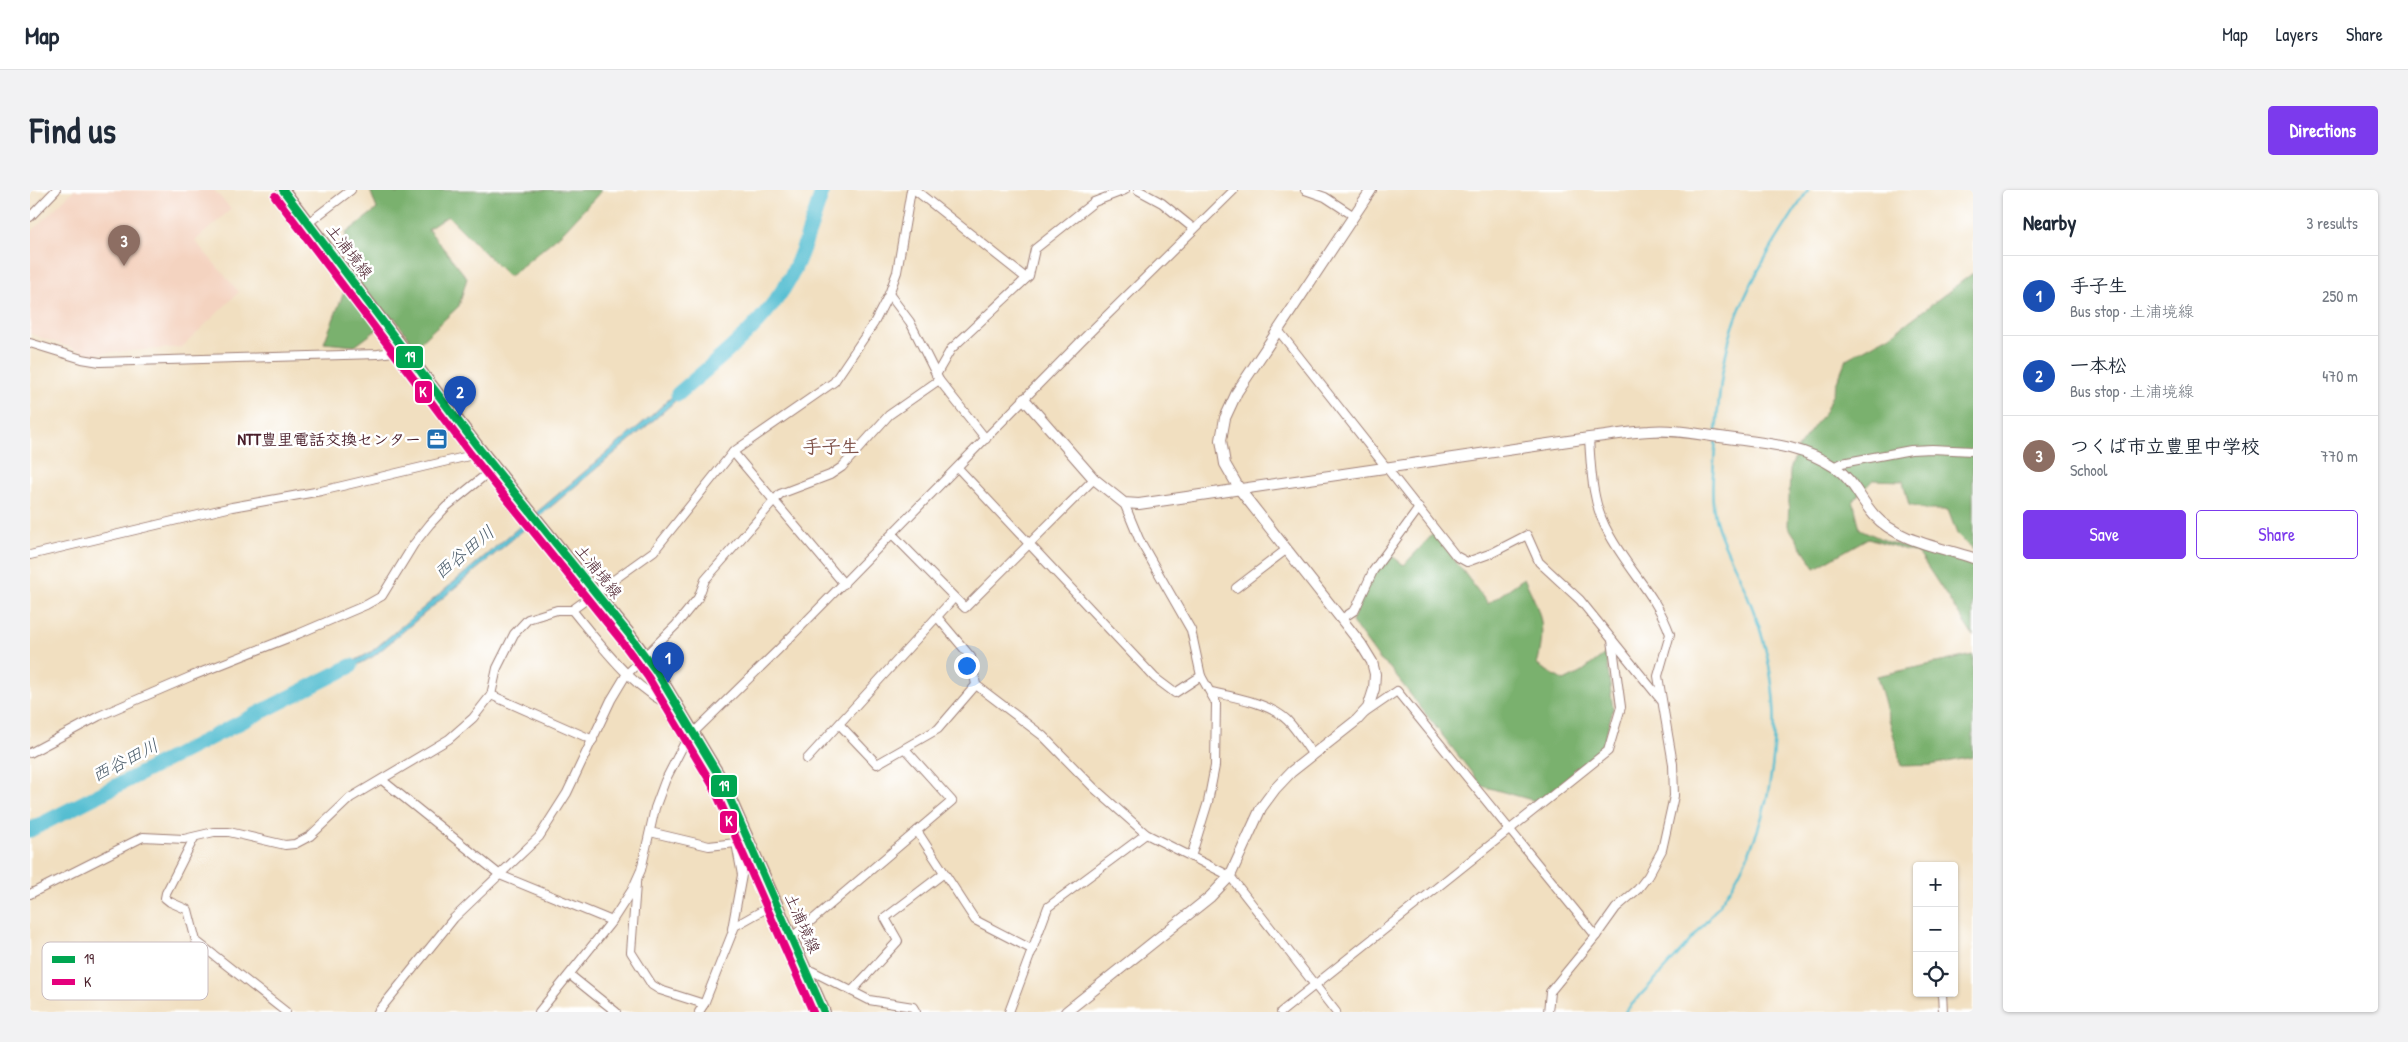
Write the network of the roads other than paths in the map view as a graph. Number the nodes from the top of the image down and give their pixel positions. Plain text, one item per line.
1 (56, 190) edge
2 (283, 190) edge
3 (351, 190) edge
4 (911, 190) edge
5 (915, 190) edge
6 (1125, 190) edge
7 (1138, 190) edge
8 (1234, 190) edge
9 (1305, 190) edge
10 (1371, 190) edge
11 (1354, 216) junction
12 (30, 217) edge
13 (308, 223) junction
14 (1194, 229) junction
15 (1026, 278) junction
16 (889, 294) junction
17 (1278, 330) junction
18 (30, 343) edge
19 (405, 348) junction
20 (937, 378) junction
21 (1024, 400) junction
22 (1588, 438) junction
23 (986, 439) junction
24 (481, 451) junction
25 (1973, 451) edge
26 (732, 452) junction
27 (1834, 466) junction
28 (494, 468) junction
29 (958, 468) junction
30 (1389, 468) junction
31 (1094, 479) junction
32 (1240, 490) junction
33 (774, 501) junction
34 (1124, 503) junction
35 (1419, 508) junction
36 (893, 535) junction
37 (1028, 544) junction
38 (1287, 549) junction
39 (30, 555) edge
40 (1973, 558) edge
41 (844, 584) junction
42 (1236, 588) dead end
43 (596, 592) junction
44 (954, 598) junction
45 (572, 610) junction
46 (938, 618) junction
47 (1342, 618) junction
48 (1612, 640) junction
49 (644, 654) junction
50 (626, 675) junction
51 (1201, 676) junction
52 (976, 685) junction
53 (1211, 692) junction
54 (491, 695) junction
55 (1662, 701) junction
56 (681, 712) junction
57 (1363, 714) junction
58 (840, 725) junction
59 (693, 732) junction
60 (593, 740) junction
61 (905, 749) junction
62 (30, 753) edge
63 (1313, 755) junction
64 (807, 759) dead end
65 (382, 780) junction
66 (1511, 829) junction
67 (916, 831) junction
68 (650, 832) junction
69 (746, 834) junction
70 (1146, 834) junction
71 (194, 838) junction
72 (736, 843) junction
73 (1191, 857) junction
74 (944, 873) junction
75 (500, 875) junction
76 (1230, 876) junction
77 (635, 883) junction
78 (30, 894) edge
79 (776, 903) junction
80 (612, 921) junction
81 (732, 930) junction
82 (1596, 936) junction
83 (791, 938) junction
84 (198, 942) edge
85 (208, 949) edge
86 (1034, 950) junction
87 (807, 973) junction
88 (570, 975) junction
89 (1315, 986) junction
90 (852, 991) junction
91 (1942, 997) edge
92 (704, 1004) junction
93 (286, 1012) edge
94 (378, 1012) edge
95 (539, 1012) edge
96 (616, 1012) edge
97 (699, 1012) edge
98 (824, 1012) edge
99 (916, 1012) edge
100 (1009, 1012) edge
101 (1066, 1012) edge
102 (1281, 1012) edge
103 (1336, 1012) edge
104 (1548, 1012) edge
105 (1943, 1012) edge

1 - 12 street
2 - 13 main road, 土浦境線
3 - 13 street
4 - 16 street
5 - 15 street
6 - 15 street
7 - 14 street
8 - 14 street
9 - 11 street
10 - 11 street
11 - 17 street
13 - 19 main road, 土浦境線
14 - 21 street
15 - 20 street
16 - 20 street
16 - 26 street
17 - 30 street
17 - 32 street
18 - 19 street
19 - 24 main road, 土浦境線
20 - 23 street
20 - 33 street
21 - 23 street
21 - 31 street
22 - 27 street
22 - 30 street
22 - 55 street
23 - 29 street
24 - 28 main road, 土浦境線
24 - 39 street
25 - 27 street
26 - 33 street
26 - 43 street
27 - 40 street
28 - 43 main road, 土浦境線
28 - 62 street
29 - 36 street
29 - 37 street
30 - 32 street
30 - 35 street
31 - 34 street
31 - 37 street
32 - 34 street
32 - 38 street
33 - 41 street
33 - 49 street
34 - 51 street
35 - 47 street
35 - 48 street
36 - 41 street
36 - 44 street
37 - 44 street
37 - 51 street
38 - 42 street
38 - 47 street
41 - 59 street
43 - 45 street
43 - 49 main road, 土浦境線
44 - 46 street
45 - 50 street
45 - 54 street
46 - 52 street
46 - 58 street
47 - 57 street
48 - 55 street
48 - 66 street
49 - 50 street
49 - 56 main road, 土浦境線
50 - 56 street
50 - 60 street
51 - 53 street
52 - 61 street
52 - 70 street
53 - 63 street
53 - 73 street
54 - 60 street
54 - 65 street
55 - 82 street
56 - 59 main road, 土浦境線
57 - 63 street
57 - 66 street
58 - 61 street
58 - 64 street
59 - 68 street
59 - 69 main road, 土浦境線
60 - 75 street
61 - 67 street
63 - 76 street
65 - 71 street
65 - 75 street
66 - 82 street
66 - 89 street
67 - 74 street
67 - 83 street
68 - 72 street
68 - 77 street
69 - 72 street
69 - 79 main road, 土浦境線
70 - 73 street
70 - 86 street
71 - 78 street
71 - 84 street
72 - 81 street
73 - 76 street
74 - 86 street
74 - 90 street
75 - 80 street
75 - 94 street
76 - 89 street
76 - 101 street
77 - 80 street
77 - 92 street
79 - 81 street
79 - 83 main road, 土浦境線
80 - 88 street
81 - 92 street
82 - 104 street
83 - 87 main road, 土浦境線
85 - 93 street
86 - 100 street
87 - 90 street
87 - 98 main road, 土浦境線
88 - 95 street
88 - 96 street
89 - 102 street
89 - 103 street
90 - 99 street
91 - 105 street
92 - 97 street

